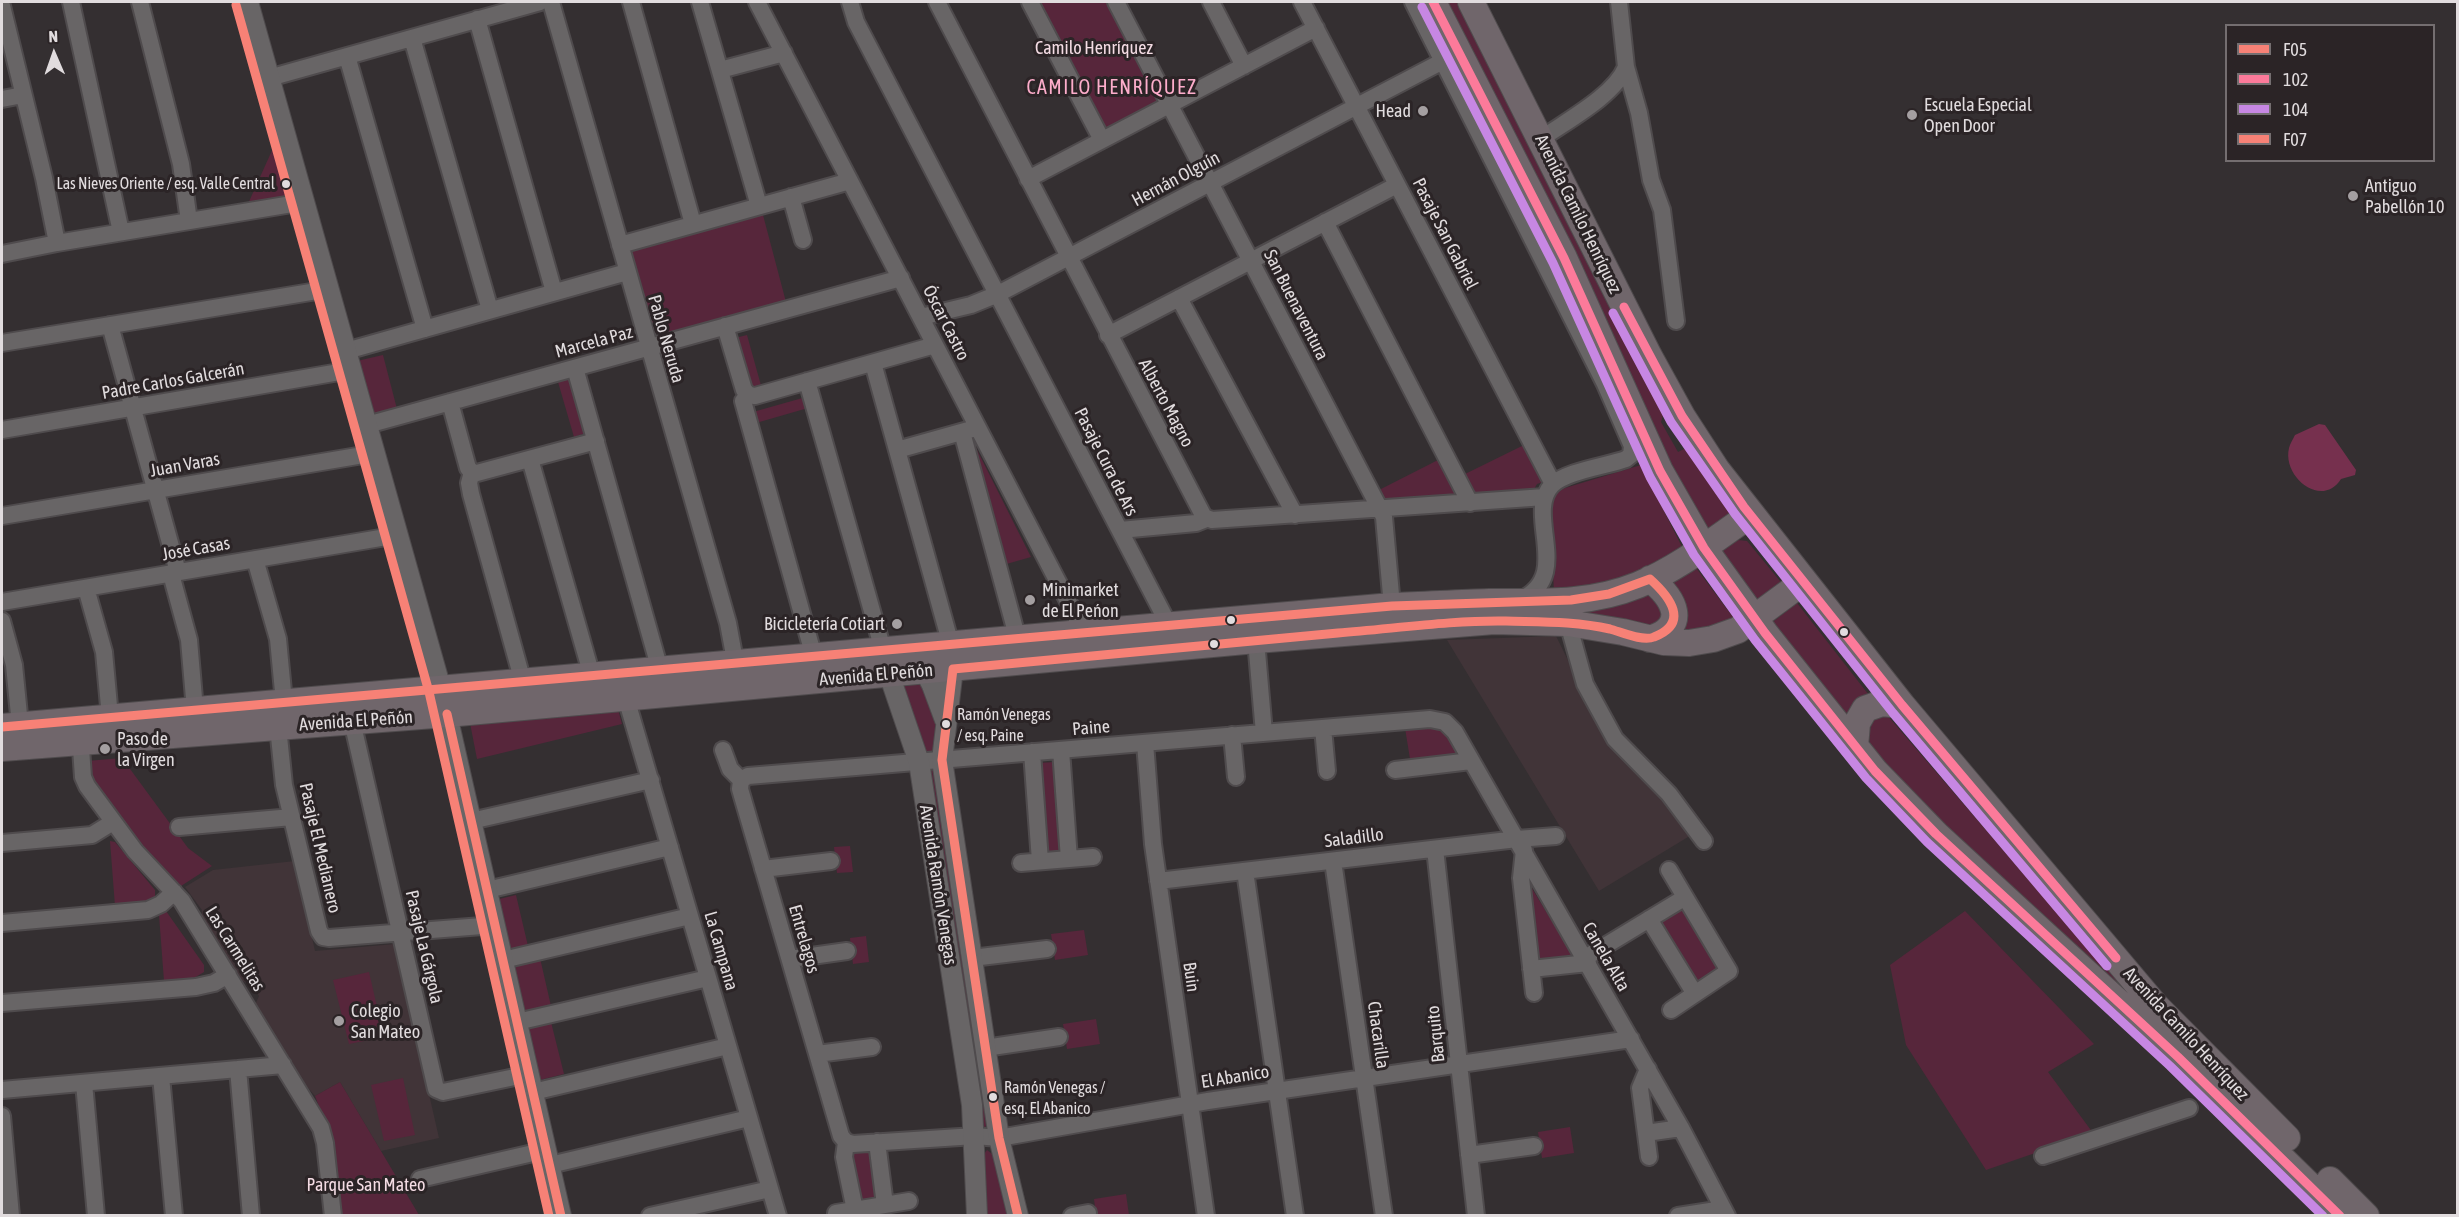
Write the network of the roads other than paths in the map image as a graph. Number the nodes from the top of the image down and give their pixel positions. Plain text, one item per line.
1 (71, 2) edge
2 (140, 2) edge
3 (248, 2) edge
4 (540, 2) edge
5 (551, 2) edge
6 (631, 2) edge
7 (700, 2) edge
8 (757, 2) edge
9 (850, 2) edge
10 (937, 2) edge
11 (1030, 2) edge
12 (1116, 2) edge
13 (1210, 2) edge
14 (1302, 2) edge
15 (1413, 2) edge
16 (1433, 2) edge
17 (1470, 2) edge
18 (1619, 2) edge
19 (2, 6) edge
20 (477, 19) junction
21 (1316, 28) junction
22 (412, 38) junction
23 (784, 53) junction
24 (347, 56) junction
25 (1443, 61) junction
26 (1244, 66) junction
27 (1626, 67) junction
28 (720, 70) junction
29 (269, 78) junction
30 (23, 95) junction
31 (2, 99) edge
32 (1170, 104) junction
33 (1357, 106) junction
34 (1541, 139) junction
35 (1102, 140) junction
36 (1028, 179) junction
37 (850, 181) junction
38 (1211, 183) junction
39 (1397, 185) junction
40 (791, 197) junction
41 (304, 202) junction
42 (759, 206) junction
43 (189, 221) junction
44 (1325, 222) junction
45 (693, 224) junction
46 (121, 232) junction
47 (803, 240) dead end
48 (57, 243) junction
49 (620, 245) junction
50 (2, 254) edge
51 (1068, 257) junction
52 (1251, 261) junction
53 (627, 272) junction
54 (901, 278) junction
55 (328, 289) junction
56 (554, 292) junction
57 (998, 294) junction
58 (1179, 298) junction
59 (490, 310) junction
60 (921, 317) junction
61 (1676, 321) dead end
62 (110, 325) junction
63 (725, 326) junction
64 (425, 329) junction
65 (1108, 335) junction
66 (2, 343) edge
67 (935, 345) junction
68 (648, 348) junction
69 (349, 360) junction
70 (873, 363) junction
71 (575, 368) junction
72 (807, 381) junction
73 (749, 395) junction
74 (450, 402) junction
75 (132, 407) junction
76 (367, 425) junction
77 (978, 427) junction
78 (2, 430) edge
79 (962, 432) junction
80 (596, 441) junction
81 (897, 450) junction
82 (375, 453) junction
83 (531, 459) junction
84 (472, 472) junction
85 (155, 490) junction
86 (1549, 491) junction
87 (1470, 503) junction
88 (1380, 510) junction
89 (1750, 514) junction
90 (2, 516) edge
91 (1295, 516) junction
92 (1206, 519) junction
93 (1120, 530) junction
94 (398, 535) junction
95 (1704, 548) junction
96 (255, 559) junction
97 (175, 573) junction
98 (1650, 579) junction
99 (1803, 582) junction
100 (86, 588) junction
101 (2, 602) edge
102 (1514, 603) junction
103 (1392, 606) junction
104 (1755, 620) junction
105 (2, 621) edge
106 (1568, 623) junction
107 (1168, 624) junction
108 (1371, 631) junction
109 (1085, 634) junction
110 (1650, 639) junction
111 (1018, 640) junction
112 (1256, 640) junction
113 (1180, 647) junction
114 (912, 648) junction
115 (1110, 655) junction
116 (814, 657) junction
117 (952, 657) junction
118 (886, 662) junction
119 (660, 670) junction
120 (925, 671) junction
121 (738, 675) junction
122 (592, 676) junction
123 (523, 682) junction
124 (441, 689) junction
125 (626, 698) junction
126 (194, 701) junction
127 (1902, 705) junction
128 (279, 711) junction
129 (447, 714) junction
130 (110, 717) junction
131 (945, 720) junction
132 (352, 721) junction
133 (1445, 722) joint
134 (11, 726) edge
135 (1323, 728) junction
136 (80, 731) junction
137 (1263, 733) junction
138 (1232, 735) junction
139 (1145, 743) junction
140 (1856, 747) junction
141 (2, 748) edge
142 (723, 750) dead end
143 (1061, 750) junction
144 (1032, 752) junction
145 (942, 760) junction
146 (1471, 761) junction
147 (920, 762) junction
148 (1395, 770) dead end
149 (1327, 771) dead end
150 (1236, 777) dead end
151 (651, 780) junction
152 (741, 780) junction
153 (292, 817) junction
154 (471, 821) junction
155 (113, 822) junction
156 (180, 827) dead end
157 (1556, 836) dead end
158 (1704, 841) dead end
159 (2, 843) edge
160 (1520, 844) junction
161 (670, 847) junction
162 (1435, 849) junction
163 (1093, 857) dead end
164 (1069, 859) junction
165 (831, 861) dead end
166 (1040, 861) junction
167 (1333, 861) junction
168 (1021, 863) dead end
169 (763, 870) junction
170 (1669, 870) dead end
171 (1245, 871) junction
172 (1158, 881) junction
173 (487, 890) junction
174 (174, 892) junction
175 (1684, 898) junction
176 (690, 916) junction
177 (1649, 919) junction
178 (2, 923) edge
179 (495, 925) junction
180 (401, 933) junction
181 (1047, 949) dead end
182 (847, 951) dead end
183 (972, 958) junction
184 (503, 960) junction
185 (790, 960) junction
186 (1586, 961) junction
187 (1531, 969) junction
188 (228, 975) junction
189 (708, 978) junction
190 (1534, 993) dead end
191 (1695, 994) junction
192 (2, 1003) edge
193 (1671, 1010) dead end
194 (517, 1022) junction
195 (1059, 1037) dead end
196 (1631, 1040) junction
197 (728, 1046) junction
198 (872, 1047) dead end
199 (985, 1048) junction
200 (818, 1054) junction
201 (1459, 1064) junction
202 (283, 1065) junction
203 (238, 1069) junction
204 (1648, 1069) junction
205 (161, 1076) junction
206 (1364, 1078) junction
207 (84, 1083) junction
208 (531, 1083) junction
209 (2, 1090) edge
210 (1276, 1091) junction
211 (1190, 1105) junction
212 (2189, 1108) dead end
213 (2, 1116) edge
214 (749, 1118) junction
215 (1681, 1128) junction
216 (1646, 1133) junction
217 (975, 1136) junction
218 (999, 1138) junction
219 (846, 1142) junction
220 (877, 1142) junction
221 (1534, 1146) dead end
222 (1469, 1155) junction
223 (2043, 1156) dead end
224 (1649, 1157) dead end
225 (548, 1158) junction
226 (420, 1179) dead end
227 (770, 1189) junction
228 (909, 1201) dead end
229 (885, 1205) junction
230 (855, 1210) junction
231 (836, 1213) dead end
232 (1725, 1213) edge
233 (10, 1215) edge
234 (96, 1215) edge
235 (174, 1215) edge
236 (251, 1215) edge
237 (333, 1215) edge
238 (561, 1215) edge
239 (650, 1215) edge
240 (778, 1215) edge
241 (977, 1215) edge
242 (1018, 1215) edge
243 (1206, 1215) edge
244 (1295, 1215) edge
245 (1384, 1215) edge
246 (1476, 1215) edge
247 (1678, 1215) edge
248 (2341, 1215) edge
249 (2366, 1215) edge

1 - 46 street
2 - 43 street
3 - 29 street
4 - 20 street
5 - 49 street, Pablo Neruda
6 - 45 street
7 - 28 street
8 - 23 street, Óscar Castro
9 - 57 street, Pasaje Cura de Ars
10 - 36 street, Alberto Magno
11 - 35 street
12 - 32 street, San Buenaventura
13 - 26 street
14 - 21 street, Pasaje San Gabriel
15 - 25 street
16 - 95 main road, Avenida Camilo Henríquez
17 - 34 main road, Avenida Camilo Henríquez
18 - 27 street
19 - 30 street
20 - 22 street
20 - 56 street
21 - 26 street
21 - 33 street, Pasaje San Gabriel
22 - 24 street
22 - 59 street
23 - 28 street
23 - 37 street, Óscar Castro
24 - 29 street
24 - 64 street
25 - 33 street, Hernán Olguín
25 - 86 street
26 - 32 street
27 - 34 street
27 - 61 street
28 - 42 street
29 - 41 street
30 - 31 street
30 - 48 street
32 - 35 street
32 - 38 street, San Buenaventura
33 - 38 street, Hernán Olguín
33 - 39 street, Pasaje San Gabriel
34 - 89 main road, Avenida Camilo Henríquez
35 - 36 street
36 - 51 street, Alberto Magno
37 - 40 street
37 - 54 street, Óscar Castro
38 - 51 street, Hernán Olguín
38 - 52 street, San Buenaventura
39 - 44 street
39 - 86 street, Pasaje San Gabriel
40 - 42 street
40 - 47 street
41 - 43 street
41 - 55 street
42 - 45 street
43 - 46 street
44 - 52 street
44 - 87 street
45 - 49 street
46 - 48 street
48 - 50 street
49 - 53 street, Pablo Neruda
51 - 57 street, Hernán Olguín
51 - 65 street, Alberto Magno
52 - 58 street
52 - 88 street, San Buenaventura
53 - 56 street, Padre Carlos Galcerán
53 - 68 street, Pablo Neruda
54 - 60 street, Óscar Castro
54 - 63 street, Marcela Paz
55 - 62 street
55 - 69 street
56 - 59 street, Padre Carlos Galcerán
57 - 60 street, Hernán Olguín
57 - 93 street, Pasaje Cura de Ars
58 - 65 street
58 - 91 street
59 - 64 street, Padre Carlos Galcerán
60 - 67 street, Óscar Castro
62 - 66 street
62 - 75 street
63 - 68 street, Marcela Paz
63 - 73 street
64 - 69 street, Padre Carlos Galcerán
65 - 92 street, Alberto Magno
67 - 70 street
67 - 77 street, Óscar Castro
68 - 71 street, Marcela Paz
68 - 121 street, Pablo Neruda
69 - 75 street, Padre Carlos Galcerán
69 - 76 street
70 - 72 street
70 - 81 street
71 - 74 street, Marcela Paz
71 - 80 street
72 - 73 street
72 - 118 street
73 - 116 street
74 - 76 street, Marcela Paz
74 - 84 street
75 - 78 street, Padre Carlos Galcerán
75 - 85 street
76 - 82 street
77 - 79 street
77 - 109 street, Óscar Castro
79 - 81 street
79 - 111 street
80 - 83 street
80 - 119 street
81 - 117 street
82 - 85 street, Juan Varas
82 - 94 street
83 - 84 street
83 - 122 street
84 - 123 street
85 - 90 street, Juan Varas
85 - 97 street
86 - 87 street
86 - 102 street
87 - 88 street
88 - 91 street
88 - 103 street, San Buenaventura
89 - 95 main road, Avenida El Peñón
89 - 99 main road, Avenida Camilo Henríquez
91 - 92 street
92 - 93 street
93 - 107 street, Pasaje Cura de Ars
94 - 96 street, José Casas
94 - 124 street
95 - 98 main road, Avenida El Peñón
95 - 104 main road, Avenida Camilo Henríquez
96 - 97 street, José Casas
96 - 128 street, Pasaje El Medianero
97 - 100 street, José Casas
97 - 126 street
98 - 102 main road, Avenida El Peñón
98 - 110 main road
99 - 104 main road, Avenida El Peñón
99 - 127 main road, Avenida Camilo Henríquez
100 - 101 street, José Casas
100 - 130 street
102 - 103 main road, Avenida El Peñón
103 - 107 main road, Avenida El Peñón
103 - 108 street
104 - 110 main road, Avenida El Peñón
104 - 140 main road, Avenida Camilo Henríquez
105 - 134 street
106 - 108 main road, Avenida El Peñón
106 - 110 main road, Avenida El Peñón
106 - 158 street
107 - 109 main road, Avenida El Peñón
107 - 113 street, Pasaje Cura de Ars
108 - 112 main road, Avenida El Peñón
109 - 111 main road, Avenida El Peñón
109 - 115 street, Óscar Castro
111 - 117 main road, Avenida El Peñón
112 - 113 main road, Avenida El Peñón
112 - 137 street
113 - 115 main road, Avenida El Peñón
114 - 117 main road, Avenida El Peñón
114 - 118 main road, Avenida El Peñón
114 - 120 street, Avenida Ramón Venegas
115 - 117 main road, Avenida El Peñón
116 - 118 main road, Avenida El Peñón
116 - 121 main road, Avenida El Peñón
117 - 120 main road, Avenida El Peñón
117 - 131 street, Avenida Ramón Venegas
118 - 120 main road, Avenida El Peñón
118 - 121 main road, Avenida El Peñón
118 - 147 street, Avenida Ramón Venegas
119 - 121 main road, Avenida El Peñón
119 - 122 main road, Avenida El Peñón
120 - 131 street, Avenida Ramón Venegas
121 - 125 main road, Avenida El Peñón
122 - 123 main road, Avenida El Peñón
123 - 124 main road, Avenida El Peñón
124 - 128 main road, Avenida El Peñón
124 - 129 street
125 - 129 main road, Avenida El Peñón
125 - 151 street, La Campana
126 - 128 main road, Avenida El Peñón
126 - 130 main road, Avenida El Peñón
127 - 140 main road
127 - 249 main road, Avenida Camilo Henríquez
128 - 132 main road, Avenida El Peñón
128 - 136 main road, Avenida El Peñón
128 - 153 street, Pasaje El Medianero
129 - 132 main road, Avenida El Peñón
129 - 154 street
130 - 136 main road, Avenida El Peñón
131 - 145 street, Avenida Ramón Venegas
132 - 180 street, Pasaje La Gárgola
133 - 135 street, Paine
133 - 146 street, Canela Alta
134 - 136 main road, Avenida El Peñón
135 - 137 street, Paine
135 - 149 street
136 - 141 main road, Avenida El Peñón
136 - 155 street, Las Carmelitas
137 - 138 street, Paine
138 - 139 street, Paine
138 - 150 street
139 - 143 street, Paine
139 - 172 street, Buin
140 - 248 main road, Avenida Camilo Henríquez
142 - 152 street, Entrelagos
143 - 144 street, Paine
143 - 164 street
144 - 145 street, Paine
144 - 166 street
145 - 147 street, Paine
145 - 183 street, Avenida Ramón Venegas
146 - 148 street
146 - 160 street, Canela Alta
147 - 152 street, Paine
147 - 217 street, Avenida Ramón Venegas
151 - 154 street
151 - 161 street, La Campana
152 - 169 street, Entrelagos
153 - 156 street
153 - 180 street, Pasaje El Medianero
154 - 173 street
155 - 159 street
155 - 174 street, Las Carmelitas
157 - 160 street, Saladillo
160 - 162 street, Saladillo
160 - 186 street, Canela Alta
160 - 187 street
161 - 173 street
161 - 176 street, La Campana
162 - 167 street, Saladillo
162 - 201 street, Barquito
163 - 164 street
164 - 166 street
165 - 169 street
166 - 168 street
167 - 171 street, Saladillo
167 - 206 street, Chacarilla
169 - 185 street, Entrelagos
170 - 175 street
171 - 172 street, Saladillo
171 - 210 street
172 - 211 street, Buin
173 - 179 street
174 - 178 street
174 - 188 street, Las Carmelitas
175 - 177 street
175 - 191 street
176 - 184 street
176 - 189 street, La Campana
177 - 186 street
177 - 191 street
179 - 180 street, Pasaje El Medianero
179 - 184 street
180 - 208 street, Pasaje La Gárgola
181 - 183 street
182 - 185 street
183 - 199 street, Avenida Ramón Venegas
184 - 194 street
185 - 200 street, Entrelagos
186 - 187 street
186 - 196 street, Canela Alta
187 - 190 street
188 - 192 street
188 - 202 street, Las Carmelitas
189 - 194 street
189 - 197 street, La Campana
191 - 193 street
194 - 208 street
195 - 199 street
196 - 201 street, El Abanico
196 - 204 street, Canela Alta
197 - 208 street
197 - 214 street, La Campana
198 - 200 street
199 - 218 street, Avenida Ramón Venegas
200 - 219 street, Entrelagos
201 - 206 street, El Abanico
201 - 222 street, Barquito
202 - 203 street
202 - 237 street, Las Carmelitas
203 - 205 street
203 - 236 street
204 - 215 street, Canela Alta
204 - 216 street
205 - 207 street
205 - 235 street
206 - 210 street, El Abanico
206 - 245 street, Chacarilla
207 - 209 street
207 - 234 street
208 - 225 street
210 - 211 street, El Abanico
210 - 244 street
211 - 218 street, El Abanico
211 - 243 street, Buin
212 - 223 street
213 - 233 street
214 - 225 street
214 - 227 street, La Campana
215 - 216 street
215 - 232 street, Canela Alta
216 - 224 street
217 - 218 street, El Abanico
217 - 220 street, El Abanico
217 - 241 street, Avenida Ramón Venegas
218 - 242 street, Avenida Ramón Venegas
219 - 220 street, El Abanico
219 - 230 street, Entrelagos
220 - 229 street
221 - 222 street
222 - 246 street, Barquito
225 - 226 street
225 - 238 street
227 - 239 street
227 - 240 street, La Campana
228 - 229 street
229 - 230 street
230 - 231 street
232 - 247 street

